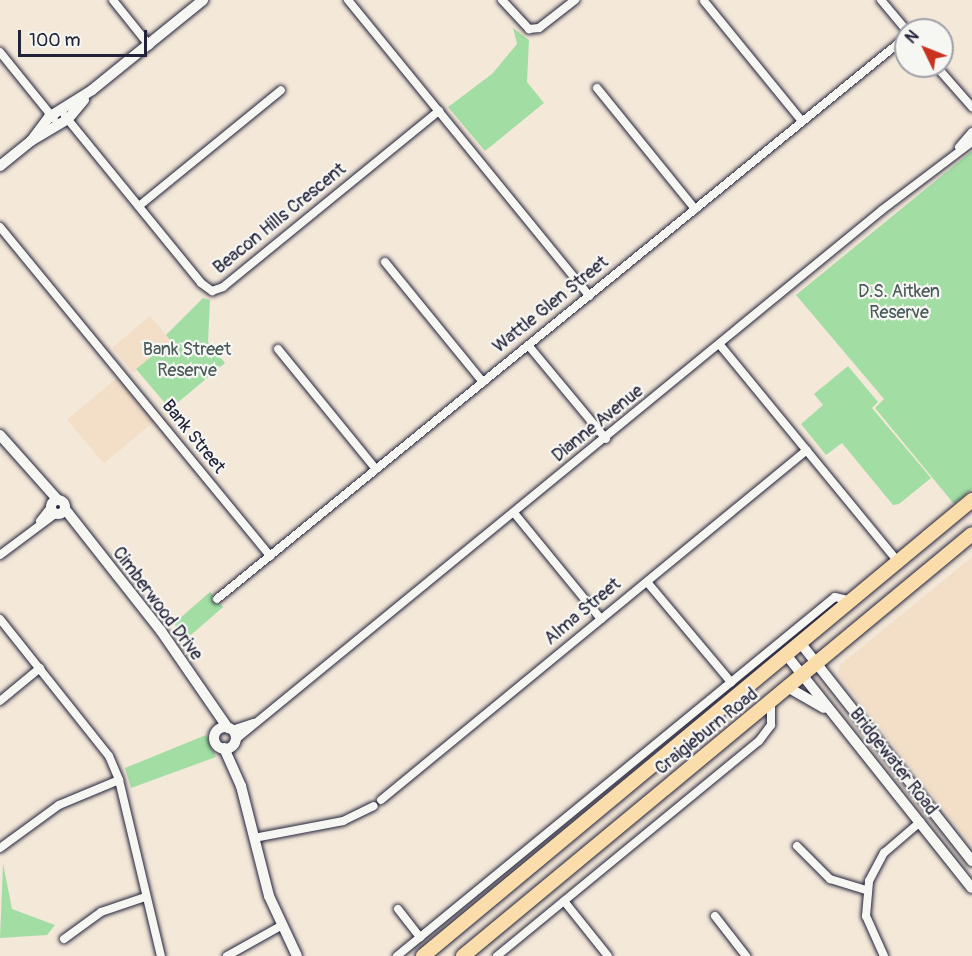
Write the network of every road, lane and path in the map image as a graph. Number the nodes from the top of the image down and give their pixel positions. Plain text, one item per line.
1 (113, 0) edge
2 (203, 0) edge
3 (348, 0) edge
4 (502, 0) edge
5 (575, 0) edge
6 (881, 0) edge
7 (705, 1) edge
8 (896, 18) edge
9 (149, 45) junction
10 (894, 47) edge
11 (0, 52) edge
12 (946, 78) edge
13 (597, 88) dead end
14 (280, 90) dead end
15 (963, 99) junction
16 (972, 107) edge
17 (439, 111) junction
18 (972, 115) edge
19 (60, 117) junction
20 (802, 121) junction
21 (972, 132) edge
22 (972, 142) edge
23 (955, 152) junction
24 (0, 166) edge
25 (139, 206) junction
26 (695, 209) junction
27 (0, 227) edge
28 (385, 262) dead end
29 (589, 296) junction
30 (528, 345) junction
31 (720, 345) junction
32 (278, 349) dead end
33 (483, 382) junction
34 (0, 435) edge
35 (606, 439) junction
36 (807, 450) junction
37 (376, 469) junction
38 (972, 500) edge
39 (56, 508) junction
40 (515, 514) junction
41 (972, 534) edge
42 (0, 555) edge
43 (270, 556) junction
44 (899, 563) junction
45 (647, 582) junction
46 (217, 599) dead end
47 (853, 601) junction
48 (0, 619) edge
49 (601, 619) junction
50 (802, 645) junction
51 (788, 657) junction
52 (818, 664) junction
53 (40, 668) junction
54 (804, 676) junction
55 (731, 682) junction
56 (789, 688) junction
57 (206, 700) junction
58 (0, 701) edge
59 (771, 703) junction
60 (856, 714) junction
61 (843, 725) junction
62 (232, 735) junction
63 (214, 736) junction
64 (224, 748) junction
65 (237, 773) junction
66 (119, 780) junction
67 (933, 812) junction
68 (920, 822) junction
69 (569, 836) junction
70 (544, 837) junction
71 (255, 838) junction
72 (797, 846) dead end
73 (0, 848) edge
74 (972, 861) edge
75 (972, 888) edge
76 (866, 890) junction
77 (145, 897) junction
78 (564, 901) junction
79 (398, 909) dead end
80 (715, 916) dead end
81 (281, 926) junction
82 (420, 937) junction
83 (64, 939) dead end
84 (466, 955) edge
85 (161, 956) edge
86 (227, 956) edge
87 (297, 956) edge
88 (397, 956) edge
89 (423, 956) edge
90 (497, 956) edge
91 (608, 956) edge
92 (746, 956) edge
93 (884, 956) edge

1 - 9 street
2 - 9 street
3 - 17 street
4 - 5 street
6 - 8 street
7 - 20 street
9 - 19 street
10 - 20 street, Wattle Glen Street
11 - 19 street, Beacon Hills Crescent
12 - 15 street
13 - 26 street
14 - 25 street
15 - 16 street
15 - 18 street
17 - 25 street, Beacon Hills Crescent
17 - 29 street
19 - 24 street
19 - 25 street, Beacon Hills Crescent
20 - 26 street, Wattle Glen Street
21 - 23 street, Dianne Avenue
22 - 23 street, Dianne Avenue
23 - 31 street, Dianne Avenue
26 - 29 street, Wattle Glen Street
27 - 43 street, Bank Street
28 - 33 street
29 - 30 street, Wattle Glen Street
30 - 33 street, Wattle Glen Street
30 - 35 street
31 - 35 street, Dianne Avenue
31 - 36 street
32 - 37 street
33 - 37 street, Wattle Glen Street
34 - 39 street, Cimberwood Drive
35 - 40 street, Dianne Avenue
36 - 44 street
36 - 45 street, Alma Street
37 - 43 street, Wattle Glen Street
38 - 44 main road, Craigieburn Road
39 - 42 street
39 - 57 street, Cimberwood Drive
40 - 49 street
40 - 62 street, Dianne Avenue
41 - 52 main road, Craigieburn Road
43 - 46 street, Wattle Glen Street
44 - 47 main road, Craigieburn Road
45 - 49 street, Alma Street
45 - 55 street
47 - 50 main road, Craigieburn Road
47 - 55 street, Craigieburn Road
48 - 53 street
49 - 71 street, Alma Street
50 - 51 main road, Craigieburn Road
50 - 52 street, Bridgewater Road
51 - 54 street, Bridgewater Road
51 - 69 main road, Craigieburn Road
52 - 54 main road, Craigieburn Road
52 - 60 street, Bridgewater Road
53 - 58 street
53 - 66 street
54 - 56 main road, Craigieburn Road
54 - 61 street, Bridgewater Road
55 - 70 street, Craigieburn Road
56 - 59 main road, Craigieburn Road
56 - 61 street
57 - 62 street, Cimberwood Drive
57 - 63 street, Cimberwood Drive
59 - 78 street
59 - 84 main road, Craigieburn Road
60 - 61 street
60 - 67 street, Bridgewater Road
61 - 68 street, Bridgewater Road
62 - 63 street
62 - 64 street
62 - 65 street
63 - 64 street
64 - 65 street
65 - 71 street
66 - 73 street
66 - 77 street
67 - 68 street
67 - 74 street, Bridgewater Road
68 - 75 street, Bridgewater Road
68 - 76 street
69 - 70 street
69 - 89 main road, Craigieburn Road
70 - 82 street, Craigieburn Road
71 - 81 street
72 - 76 street
76 - 93 street
77 - 83 street
77 - 85 street
78 - 90 street
78 - 91 street
79 - 82 street
80 - 92 street
81 - 86 street
81 - 87 street
82 - 88 street, Craigieburn Road

